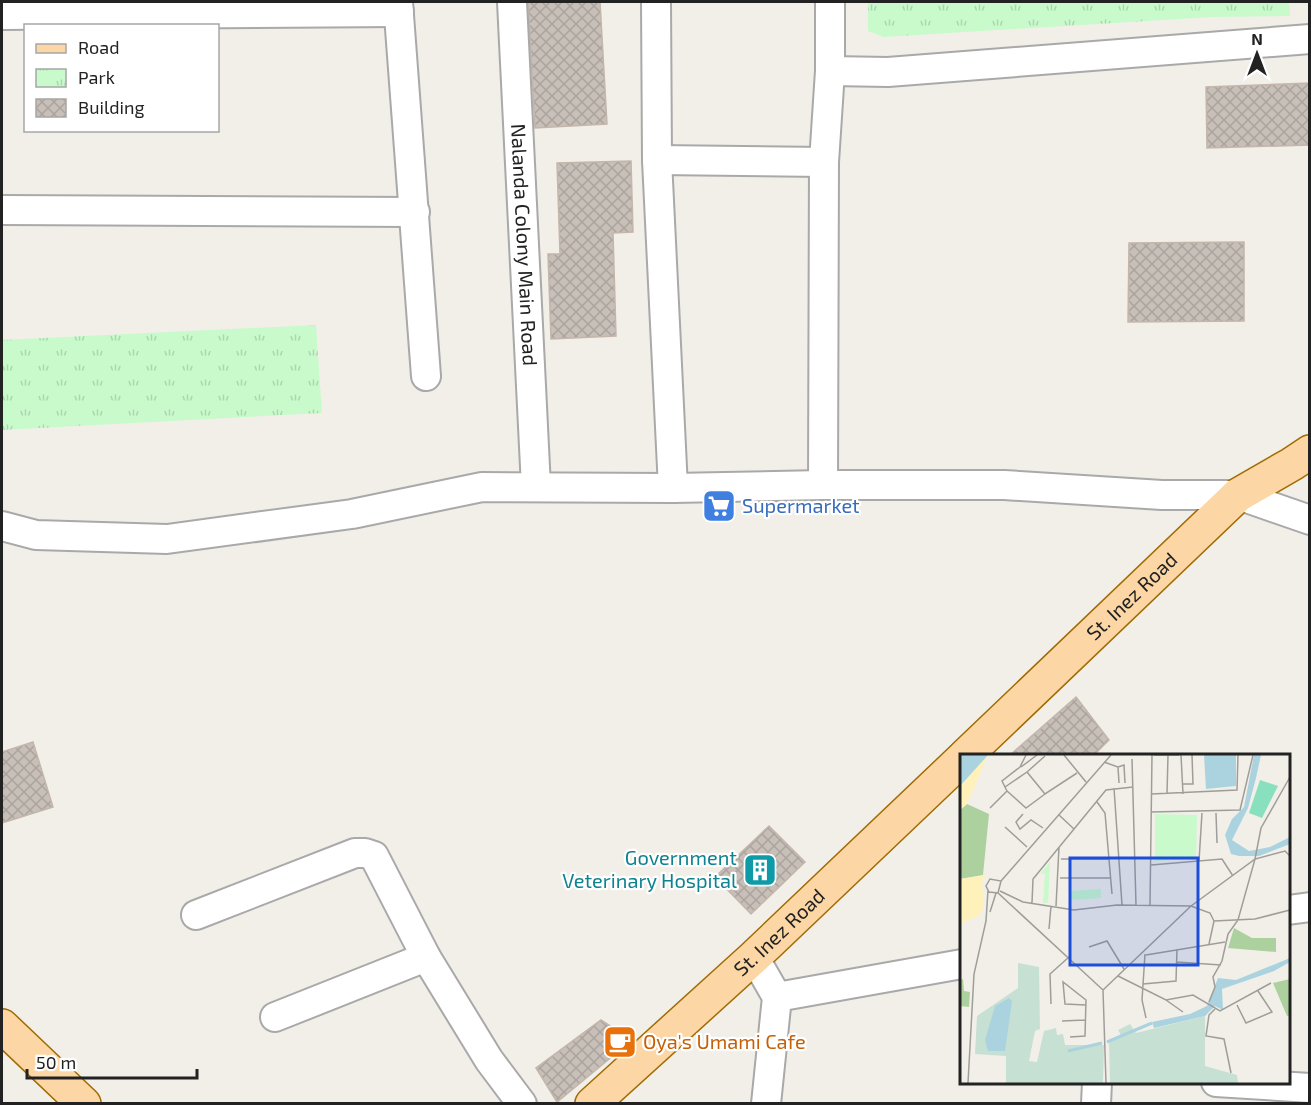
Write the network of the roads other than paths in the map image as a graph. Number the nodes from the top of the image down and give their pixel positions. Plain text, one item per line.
1 (512, 2) edge
2 (656, 2) edge
3 (830, 2) edge
4 (398, 7) edge
5 (2, 15) edge
6 (1310, 39) edge
7 (830, 71) junction
8 (657, 160) junction
9 (824, 162) junction
10 (2, 210) edge
11 (415, 212) junction
12 (426, 376) dead end
13 (1310, 452) edge
14 (823, 485) junction
15 (536, 487) junction
16 (674, 488) junction
17 (1238, 495) junction
18 (1310, 520) edge
19 (2, 526) edge
20 (966, 754) edge
21 (960, 760) edge
22 (1310, 907) edge
23 (1290, 910) edge
24 (196, 915) dead end
25 (426, 957) junction
26 (754, 957) junction
27 (960, 964) edge
28 (777, 997) junction
29 (275, 1017) dead end
30 (2, 1026) edge
31 (1097, 1084) edge
32 (1235, 1084) edge
33 (1310, 1088) edge
34 (84, 1104) edge
35 (522, 1104) edge
36 (592, 1104) edge
37 (766, 1104) edge
38 (1096, 1104) edge

1 - 15 street, Nalanda Colony Main Road
2 - 8 street
3 - 7 street
4 - 5 street
4 - 11 street
6 - 7 street
7 - 9 street
8 - 9 street
8 - 16 street
9 - 14 street
10 - 11 street
11 - 12 street
13 - 17 main road, St. Inez Road
14 - 16 street
14 - 17 street
15 - 16 street
15 - 19 street
17 - 18 street
17 - 20 main road, St. Inez Road
21 - 26 main road, St. Inez Road
22 - 23 street
24 - 25 street
25 - 29 street
25 - 35 street
26 - 28 street
26 - 36 main road, St. Inez Road
27 - 28 street
28 - 37 street
30 - 34 main road
31 - 38 street
32 - 33 street

